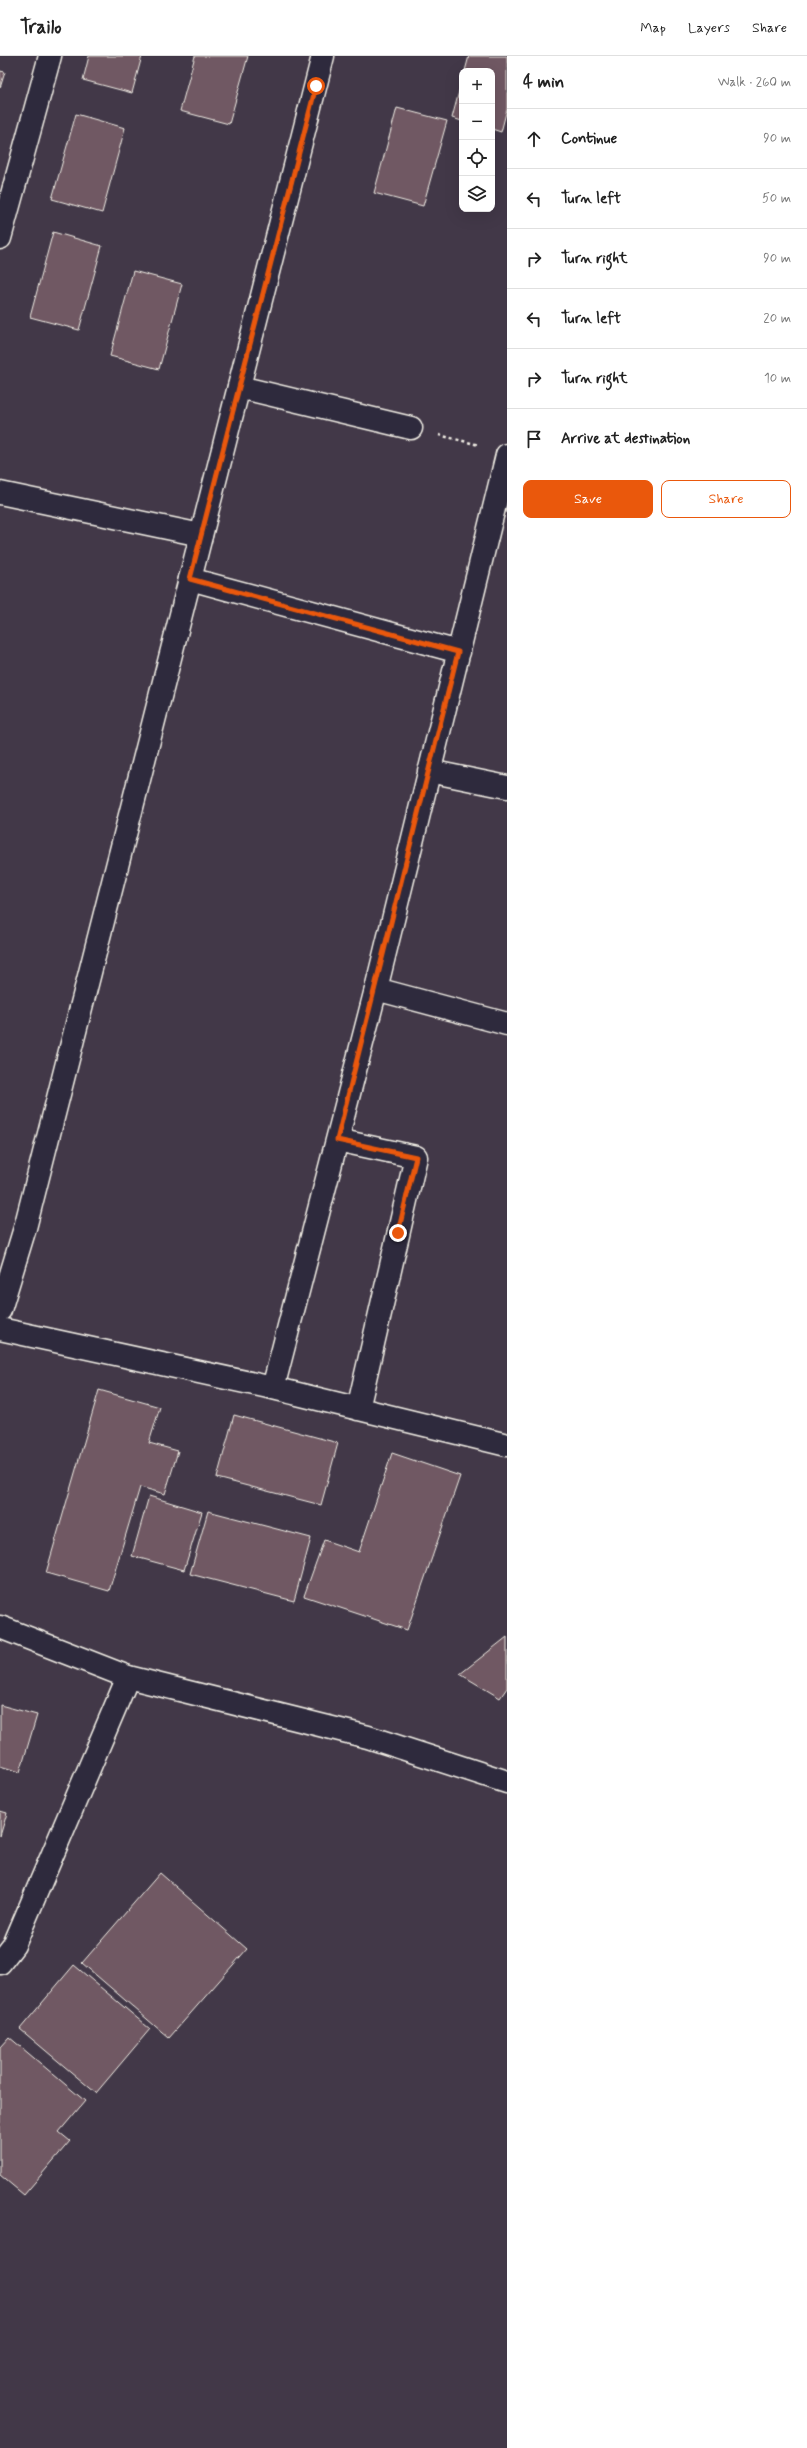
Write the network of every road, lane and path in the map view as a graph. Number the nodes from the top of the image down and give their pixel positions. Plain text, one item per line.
1 (50, 56) edge
2 (323, 56) edge
3 (7, 185) edge
4 (0, 238) edge
5 (239, 387) junction
6 (411, 428) joint
7 (485, 446) dead end
8 (507, 455) edge
9 (0, 493) edge
10 (201, 535) junction
11 (190, 579) junction
12 (458, 652) junction
13 (429, 771) junction
14 (507, 787) edge
15 (376, 989) junction
16 (507, 1024) edge
17 (337, 1140) junction
18 (0, 1310) edge
19 (0, 1329) edge
20 (273, 1388) junction
21 (358, 1409) junction
22 (507, 1445) edge
23 (0, 1627) edge
24 (128, 1677) junction
25 (507, 1782) edge
26 (7, 1944) edge
27 (0, 1963) edge

1 - 3 street
2 - 5 street
3 - 4 street
5 - 6 street
5 - 10 street
6 - 7 path
8 - 12 street
9 - 10 street
10 - 11 street
11 - 12 street
11 - 18 street
12 - 13 street
13 - 14 street
13 - 15 street
15 - 16 street
15 - 17 street
17 - 20 street
17 - 21 street
19 - 20 street
20 - 21 street
21 - 22 street
23 - 24 street
24 - 25 street
24 - 26 street
26 - 27 street

